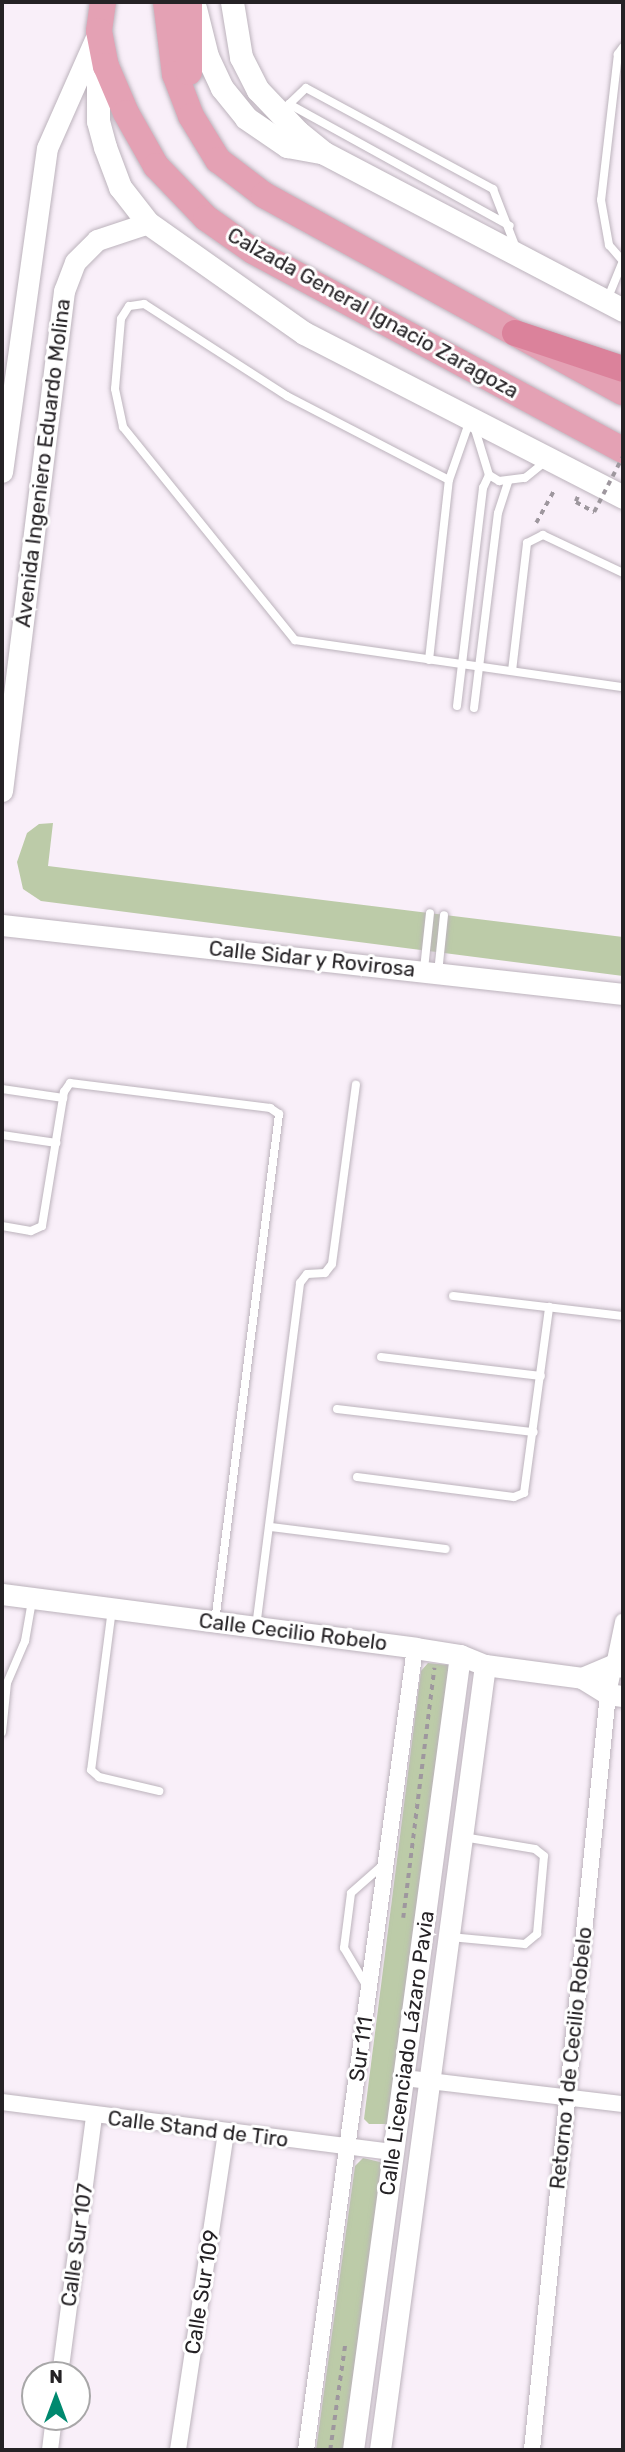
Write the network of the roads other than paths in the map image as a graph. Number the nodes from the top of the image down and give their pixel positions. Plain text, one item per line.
1 (103, 2) edge
2 (166, 2) edge
3 (191, 2) edge
4 (232, 2) edge
5 (99, 31) junction
6 (623, 47) edge
7 (284, 109) junction
8 (191, 116) junction
9 (324, 153) junction
10 (148, 223) junction
11 (510, 226) junction
12 (517, 254) junction
13 (623, 261) edge
14 (615, 306) edge
15 (515, 334) junction
16 (623, 369) edge
17 (623, 392) edge
18 (471, 417) junction
19 (623, 453) edge
20 (551, 458) junction
21 (2, 472) edge
22 (489, 475) junction
23 (449, 480) junction
24 (508, 482) junction
25 (623, 497) edge
26 (623, 573) edge
27 (429, 660) junction
28 (462, 665) junction
29 (478, 667) junction
30 (512, 671) junction
31 (623, 687) edge
32 (457, 706) dead end
33 (474, 708) dead end
34 (2, 792) edge
35 (430, 913) dead end
36 (444, 915) dead end
37 (2, 925) edge
38 (431, 973) junction
39 (623, 994) edge
40 (356, 1085) dead end
41 (2, 1089) edge
42 (63, 1098) junction
43 (2, 1135) edge
44 (56, 1143) junction
45 (2, 1226) edge
46 (453, 1296) dead end
47 (549, 1307) junction
48 (623, 1316) edge
49 (381, 1357) dead end
50 (541, 1376) junction
51 (337, 1409) dead end
52 (534, 1432) junction
53 (357, 1477) dead end
54 (271, 1527) junction
55 (446, 1549) dead end
56 (2, 1594) edge
57 (33, 1598) junction
58 (111, 1609) junction
59 (215, 1622) junction
60 (623, 1622) edge
61 (256, 1626) junction
62 (415, 1647) junction
63 (460, 1655) junction
64 (485, 1665) junction
65 (618, 1666) edge
66 (582, 1678) junction
67 (4, 1683) edge
68 (616, 1695) edge
69 (2, 1732) edge
70 (159, 1791) dead end
71 (460, 1836) junction
72 (387, 1861) junction
73 (447, 1937) junction
74 (369, 1990) junction
75 (404, 2078) junction
76 (429, 2082) junction
77 (567, 2098) junction
78 (2, 2102) edge
79 (623, 2104) edge
80 (94, 2116) junction
81 (226, 2133) junction
82 (347, 2148) junction
83 (394, 2152) junction
84 (62, 2361) edge
85 (52, 2431) edge
86 (50, 2450) edge
87 (178, 2450) edge
88 (306, 2450) edge
89 (352, 2450) edge
90 (380, 2450) edge
91 (532, 2450) edge

1 - 5 main road, Avenida Ingeniero Eduardo Molina
2 - 8 main road
3 - 8 main road
3 - 9 main road
4 - 7 main road
5 - 10 main road, Calzada General Ignacio Zaragoza
5 - 19 main road, Calzada General Ignacio Zaragoza
5 - 21 street, Avenida Ingeniero Eduardo Molina
6 - 13 lane
7 - 9 main road
7 - 11 lane
7 - 11 lane
8 - 15 main road
9 - 12 main road
10 - 18 main road, Calzada General Ignacio Zaragoza
10 - 34 street, Avenida Ingeniero Eduardo Molina
11 - 12 lane
12 - 14 main road
13 - 14 lane
15 - 16 highway
15 - 17 main road
18 - 20 main road, Calzada General Ignacio Zaragoza
18 - 22 lane
18 - 23 lane
20 - 24 lane
20 - 25 main road, Calzada General Ignacio Zaragoza
22 - 24 lane
22 - 28 lane
23 - 27 lane
23 - 27 lane
24 - 29 lane
26 - 30 lane
27 - 28 lane
28 - 29 lane
28 - 32 lane
29 - 30 lane
29 - 33 lane
30 - 31 lane
35 - 38 lane
36 - 38 lane
37 - 38 street, Calle Sidar y Rovirosa
38 - 39 street, Calle Sidar y Rovirosa
40 - 54 lane
41 - 42 lane
42 - 44 lane
42 - 59 lane
43 - 44 lane
44 - 45 lane
46 - 47 lane
47 - 48 lane
47 - 50 lane
49 - 50 lane
50 - 52 lane
51 - 52 lane
52 - 53 lane
54 - 55 lane
54 - 61 lane
56 - 57 street, Calle Cecilio Robelo
57 - 58 street, Calle Cecilio Robelo
57 - 67 lane
58 - 59 street, Calle Cecilio Robelo
58 - 70 lane
59 - 61 street, Calle Cecilio Robelo
60 - 65 street, Retorno 1 de Cecilio Robelo
61 - 62 street, Calle Cecilio Robelo
62 - 63 street, Calle Cecilio Robelo
62 - 72 street, Sur 111
63 - 64 street, Calle Cecilio Robelo
63 - 75 street, Calle Licenciado Lázaro Pavia
64 - 66 street, Calle Cecilio Robelo
64 - 71 street, Calle Licenciado Lázaro Pavia
65 - 66 street
65 - 68 street, Retorno 1 de Cecilio Robelo
66 - 68 street, Calle Cecilio Robelo
67 - 69 lane
68 - 77 street, Retorno 1 de Cecilio Robelo
71 - 73 street, Calle Licenciado Lázaro Pavia
71 - 73 lane
72 - 74 street, Sur 111
72 - 74 lane
73 - 76 street, Calle Licenciado Lázaro Pavia
74 - 82 street, Sur 111
75 - 76 street
75 - 83 street, Calle Licenciado Lázaro Pavia
76 - 77 street
76 - 90 street, Calle Licenciado Lázaro Pavia
77 - 79 street
77 - 91 street, Retorno 1 de Cecilio Robelo
78 - 80 street, Calle Stand de Tiro
80 - 81 street, Calle Stand de Tiro
80 - 84 street, Calle Sur 107
81 - 82 street, Calle Stand de Tiro
81 - 87 street, Calle Sur 109
82 - 83 street, Calle Stand de Tiro
82 - 88 street, Sur 111
83 - 89 street, Calle Licenciado Lázaro Pavia
85 - 86 street

